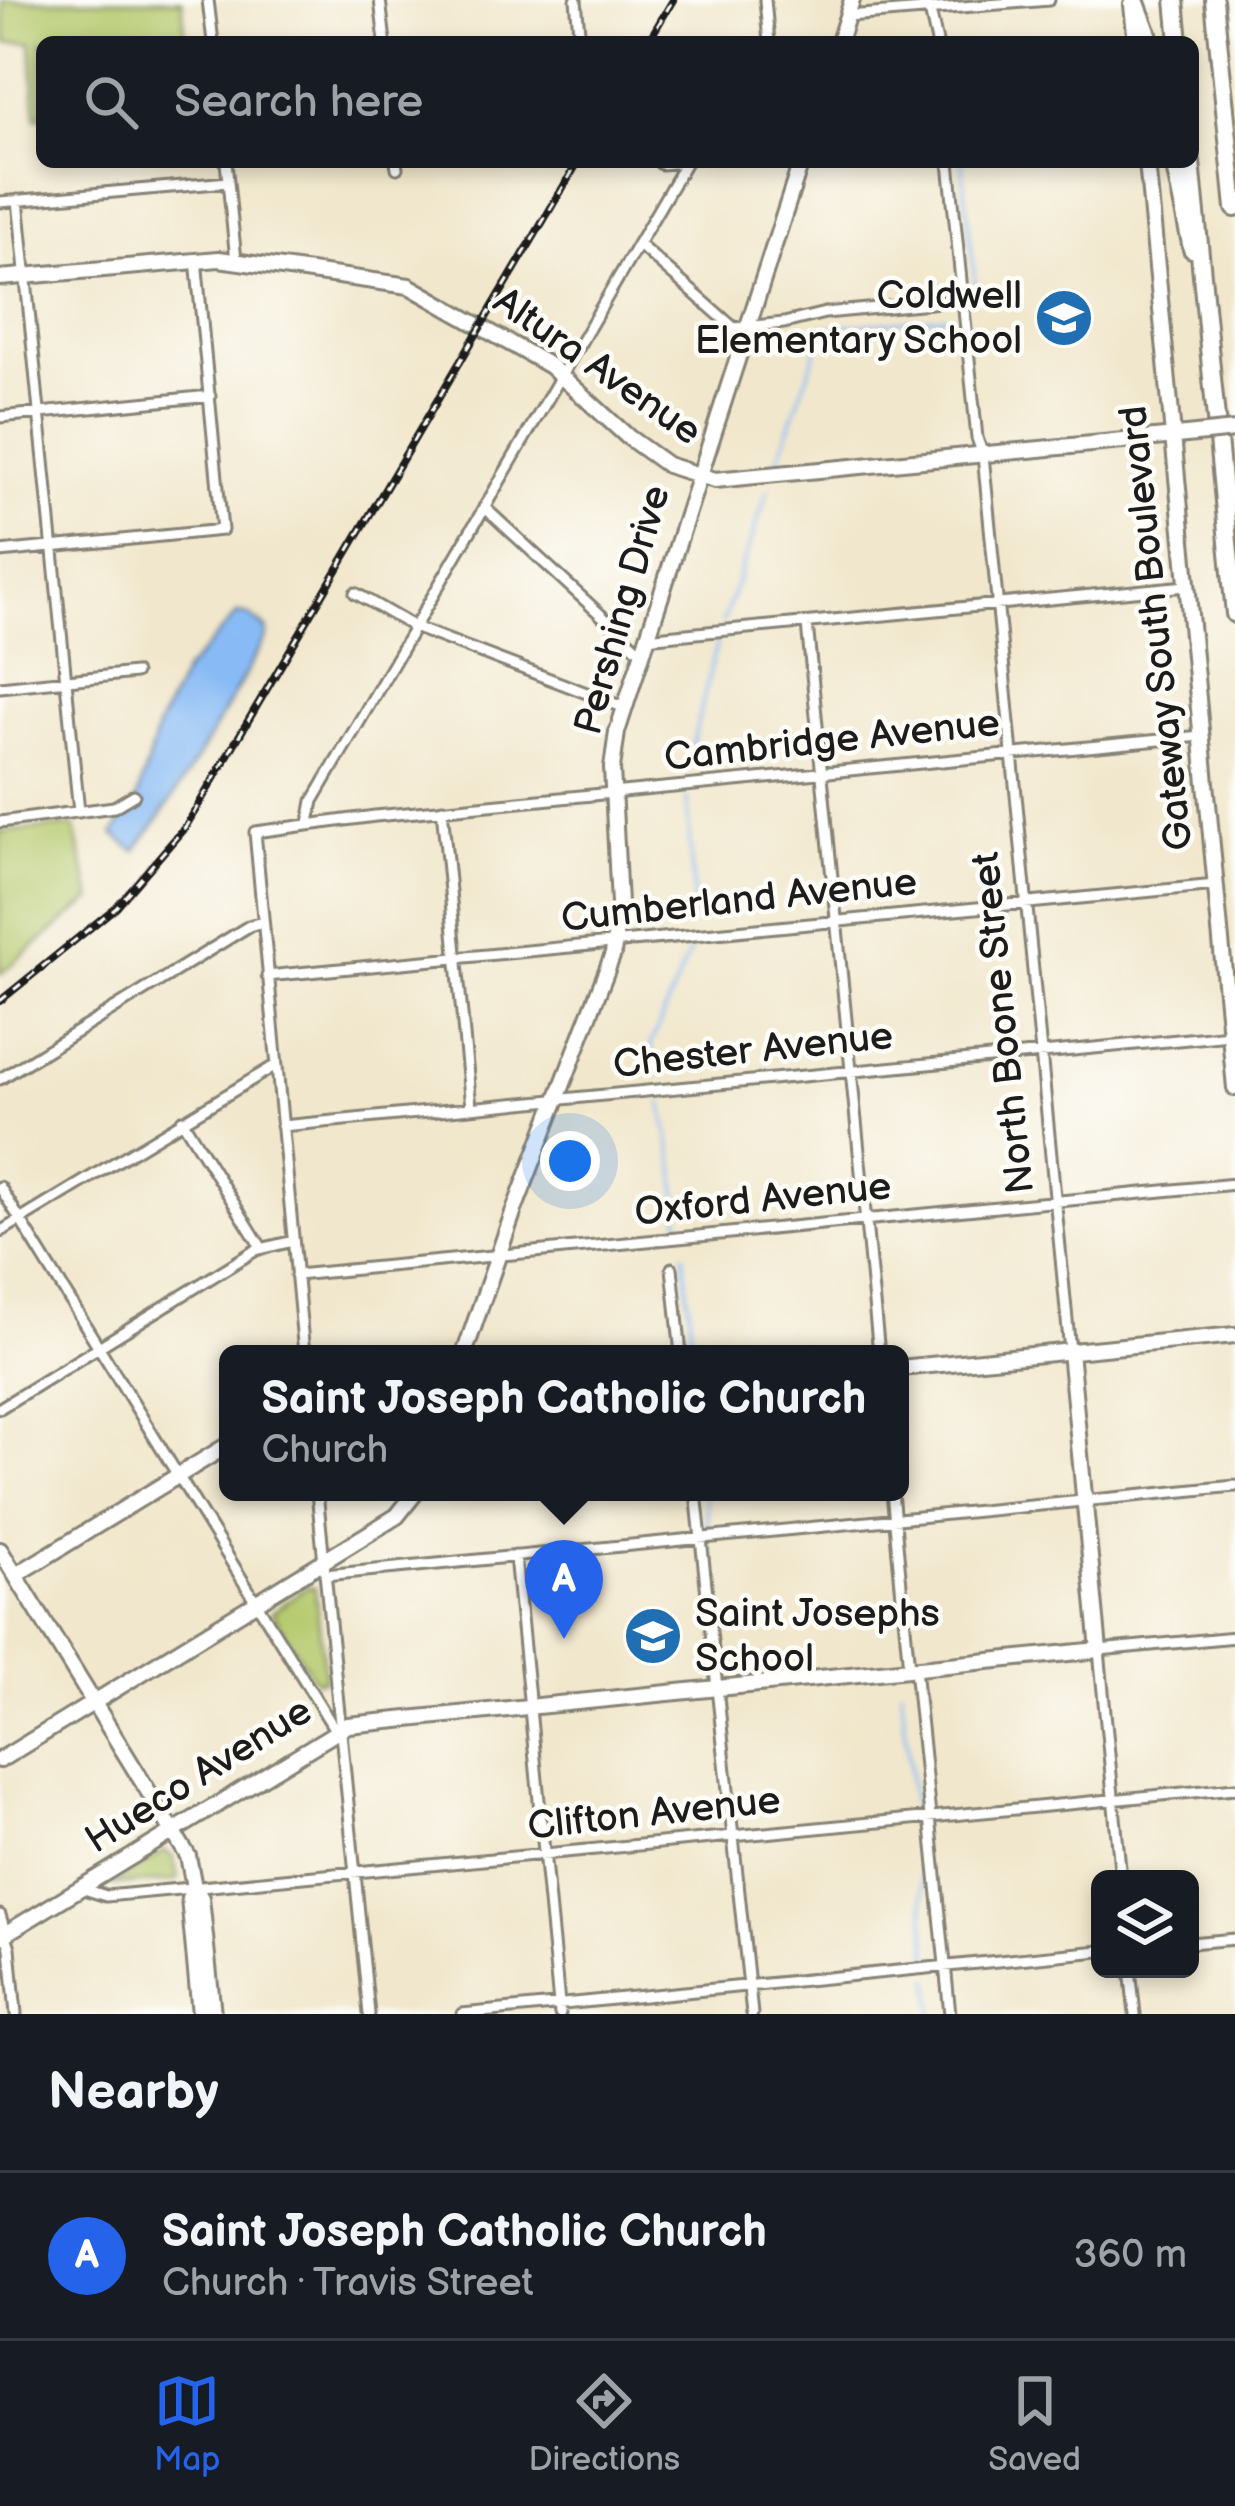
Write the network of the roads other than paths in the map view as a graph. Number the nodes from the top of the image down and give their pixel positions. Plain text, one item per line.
1 (208, 0) edge
2 (380, 0) edge
3 (576, 0) edge
4 (765, 0) edge
5 (852, 0) edge
6 (920, 0) edge
7 (1048, 0) edge
8 (1134, 0) edge
9 (1175, 0) edge
10 (1214, 0) edge
11 (930, 11) junction
12 (848, 16) junction
13 (212, 36) edge
14 (384, 36) edge
15 (579, 36) edge
16 (768, 36) edge
17 (841, 36) edge
18 (936, 36) edge
19 (1136, 36) edge
20 (1149, 36) edge
21 (1178, 36) edge
22 (227, 168) edge
23 (682, 168) edge
24 (799, 168) edge
25 (950, 168) edge
26 (1148, 168) edge
27 (1175, 168) edge
28 (1192, 168) edge
29 (228, 182) junction
30 (18, 200) junction
31 (0, 202) edge
32 (1235, 208) edge
33 (638, 244) junction
34 (196, 259) junction
35 (236, 260) junction
36 (1201, 260) junction
37 (26, 276) junction
38 (0, 278) edge
39 (962, 300) junction
40 (746, 327) junction
41 (561, 376) junction
42 (210, 396) junction
43 (40, 413) junction
44 (0, 417) edge
45 (1235, 430) edge
46 (1178, 435) junction
47 (983, 455) junction
48 (697, 475) junction
49 (484, 507) junction
50 (53, 547) junction
51 (0, 552) edge
52 (1186, 586) junction
53 (355, 593) dead end
54 (998, 604) junction
55 (1235, 614) edge
56 (807, 623) junction
57 (414, 627) junction
58 (643, 645) junction
59 (135, 673) dead end
60 (66, 680) junction
61 (0, 687) edge
62 (623, 706) junction
63 (1201, 736) junction
64 (1012, 754) junction
65 (823, 773) junction
66 (613, 793) junction
67 (134, 795) dead end
68 (442, 809) junction
69 (79, 812) junction
70 (0, 822) edge
71 (309, 823) junction
72 (1216, 885) junction
73 (1026, 903) junction
74 (837, 921) junction
75 (262, 922) junction
76 (615, 943) junction
77 (457, 958) junction
78 (267, 976) junction
79 (1230, 1035) junction
80 (1041, 1052) junction
81 (275, 1065) junction
82 (851, 1071) junction
83 (0, 1079) edge
84 (1235, 1088) edge
85 (556, 1100) junction
86 (471, 1107) junction
87 (182, 1120) junction
88 (282, 1126) junction
89 (1235, 1184) edge
90 (0, 1187) edge
91 (1055, 1202) junction
92 (21, 1220) junction
93 (866, 1220) junction
94 (0, 1232) edge
95 (293, 1241) junction
96 (261, 1247) junction
97 (498, 1256) junction
98 (672, 1268) dead end
99 (296, 1275) junction
100 (1235, 1335) edge
101 (303, 1345) edge
102 (467, 1345) edge
103 (680, 1345) edge
104 (878, 1345) edge
105 (99, 1347) junction
106 (1070, 1351) junction
107 (909, 1367) edge
108 (0, 1408) edge
109 (219, 1451) edge
110 (178, 1476) junction
111 (1235, 1486) edge
112 (318, 1501) edge
113 (409, 1501) edge
114 (697, 1501) edge
115 (893, 1501) edge
116 (1084, 1501) junction
117 (895, 1519) junction
118 (700, 1538) junction
119 (0, 1550) edge
120 (515, 1556) junction
121 (324, 1568) junction
122 (16, 1575) junction
123 (0, 1585) edge
124 (256, 1602) junction
125 (1235, 1637) edge
126 (1100, 1650) junction
127 (912, 1668) junction
128 (716, 1687) junction
129 (94, 1702) junction
130 (530, 1706) junction
131 (338, 1729) junction
132 (0, 1760) edge
133 (1235, 1787) edge
134 (1114, 1800) junction
135 (931, 1817) junction
136 (173, 1831) junction
137 (734, 1837) junction
138 (544, 1856) junction
139 (1120, 1870) edge
140 (355, 1874) junction
141 (194, 1887) junction
142 (81, 1888) junction
143 (0, 1915) edge
144 (3, 1935) edge
145 (1235, 1939) edge
146 (1199, 1942) edge
147 (1091, 1952) edge
148 (945, 1967) junction
149 (1131, 1978) edge
150 (749, 1986) junction
151 (560, 2009) edge
152 (16, 2014) edge
153 (200, 2014) edge
154 (213, 2014) edge
155 (369, 2014) edge
156 (462, 2014) edge
157 (752, 2014) edge
158 (950, 2014) edge
159 (1135, 2014) edge

1 - 13 street
2 - 14 street
3 - 15 street
4 - 16 street
5 - 12 main road
6 - 11 street
7 - 11 street
8 - 19 main road
8 - 20 highway
9 - 21 highway
10 - 32 highway
11 - 12 street
11 - 18 street
12 - 17 main road
22 - 29 street
23 - 33 street
24 - 40 main road, Pershing Drive
25 - 39 street, North Boone Street
26 - 46 main road, Gateway South Boulevard
27 - 36 highway
28 - 36 highway
29 - 30 street
29 - 35 street
30 - 31 street
30 - 37 street
33 - 40 street
33 - 41 street
34 - 35 main road, Altura Avenue
34 - 37 main road, Altura Avenue
34 - 42 street
35 - 41 main road, Altura Avenue
36 - 55 highway
37 - 38 main road, Altura Avenue
37 - 43 street
39 - 40 street
39 - 47 street, North Boone Street
40 - 48 main road, Pershing Drive
41 - 48 main road, Altura Avenue
41 - 49 street
42 - 43 street
42 - 50 street
43 - 44 street
43 - 50 street
45 - 46 main road, Altura Avenue, bridge
46 - 47 main road, Altura Avenue
46 - 52 main road, Gateway South Boulevard
47 - 48 main road, Altura Avenue
47 - 54 street, North Boone Street
48 - 58 main road, Pershing Drive
49 - 57 street
49 - 58 street
50 - 51 street
50 - 60 street
52 - 54 street
52 - 63 main road, Gateway South Boulevard
53 - 57 street
54 - 56 street
54 - 64 street, North Boone Street
56 - 58 street
56 - 65 street
57 - 62 street
57 - 71 street
58 - 62 main road, Pershing Drive
59 - 60 street
60 - 61 street
60 - 69 street
62 - 66 main road, Pershing Drive
63 - 64 street, Cambridge Avenue
63 - 72 main road, Gateway South Boulevard
64 - 65 street, Cambridge Avenue
64 - 73 street, North Boone Street
65 - 66 street, Cambridge Avenue
65 - 74 street
66 - 68 street, Cambridge Avenue
66 - 76 main road, Pershing Drive
67 - 69 street
68 - 71 street, Cambridge Avenue
68 - 77 street
69 - 70 street
71 - 75 street, Cambridge Avenue
72 - 73 street, Cumberland Avenue
72 - 79 main road, Gateway South Boulevard
73 - 74 street, Cumberland Avenue
73 - 80 street, North Boone Street
74 - 76 street, Cumberland Avenue
74 - 82 street
75 - 78 street
75 - 83 street
76 - 77 street, Cumberland Avenue
76 - 85 main road, Pershing Drive
77 - 78 street, Cumberland Avenue
77 - 86 street
78 - 81 street
79 - 80 street, Chester Avenue
79 - 84 main road, Gateway South Boulevard
80 - 82 street, Chester Avenue
80 - 91 street, North Boone Street
81 - 87 street
81 - 88 street
82 - 85 street, Chester Avenue
82 - 93 street
85 - 86 street, Chester Avenue
85 - 97 main road, Pershing Drive
86 - 88 street, Chester Avenue
87 - 92 street
87 - 96 street
88 - 95 street
89 - 91 street, Oxford Avenue
90 - 92 street
91 - 93 street, Oxford Avenue
91 - 106 street, North Boone Street
92 - 94 street
92 - 105 street
93 - 97 street, Oxford Avenue
93 - 104 street
95 - 96 street
95 - 99 street
96 - 105 street
97 - 99 street, Oxford Avenue
97 - 102 main road, Pershing Drive
98 - 103 street
99 - 101 street
100 - 106 main road
105 - 108 street
105 - 110 street
106 - 107 main road
106 - 116 main road, North Boone Street
109 - 110 main road
110 - 122 main road
110 - 124 street
111 - 116 street
112 - 121 street
113 - 121 main road
114 - 118 street
115 - 117 street
116 - 117 street
116 - 126 main road, North Boone Street
117 - 118 street
117 - 127 street
118 - 120 street
118 - 128 street
119 - 122 main road
120 - 121 street
120 - 130 street
121 - 124 main road
121 - 131 street
122 - 123 street
122 - 129 main road
124 - 129 main road
124 - 131 street
125 - 126 street, Hueco Avenue
126 - 127 main road, Hueco Avenue
126 - 134 street, North Boone Street
127 - 128 main road, Hueco Avenue
127 - 135 street
128 - 130 main road, Hueco Avenue
128 - 137 street
129 - 132 main road
129 - 136 main road
130 - 131 main road, Hueco Avenue
130 - 138 street
131 - 136 main road, Hueco Avenue
131 - 140 street
133 - 134 street, Clifton Avenue
134 - 135 street, Clifton Avenue
134 - 139 street, North Boone Street
135 - 137 street, Clifton Avenue
135 - 148 street
136 - 141 main road
136 - 142 main road, Hueco Avenue
137 - 138 street, Clifton Avenue
137 - 150 street
138 - 140 street, Clifton Avenue
138 - 151 street
140 - 141 street, Clifton Avenue
140 - 155 street
141 - 142 street, Clifton Avenue
141 - 153 main road
141 - 154 main road
142 - 144 main road, Hueco Avenue
143 - 144 street
144 - 152 street
145 - 146 street
147 - 148 street
148 - 150 street
148 - 158 street
149 - 159 street
150 - 151 street
150 - 157 street
151 - 156 street

